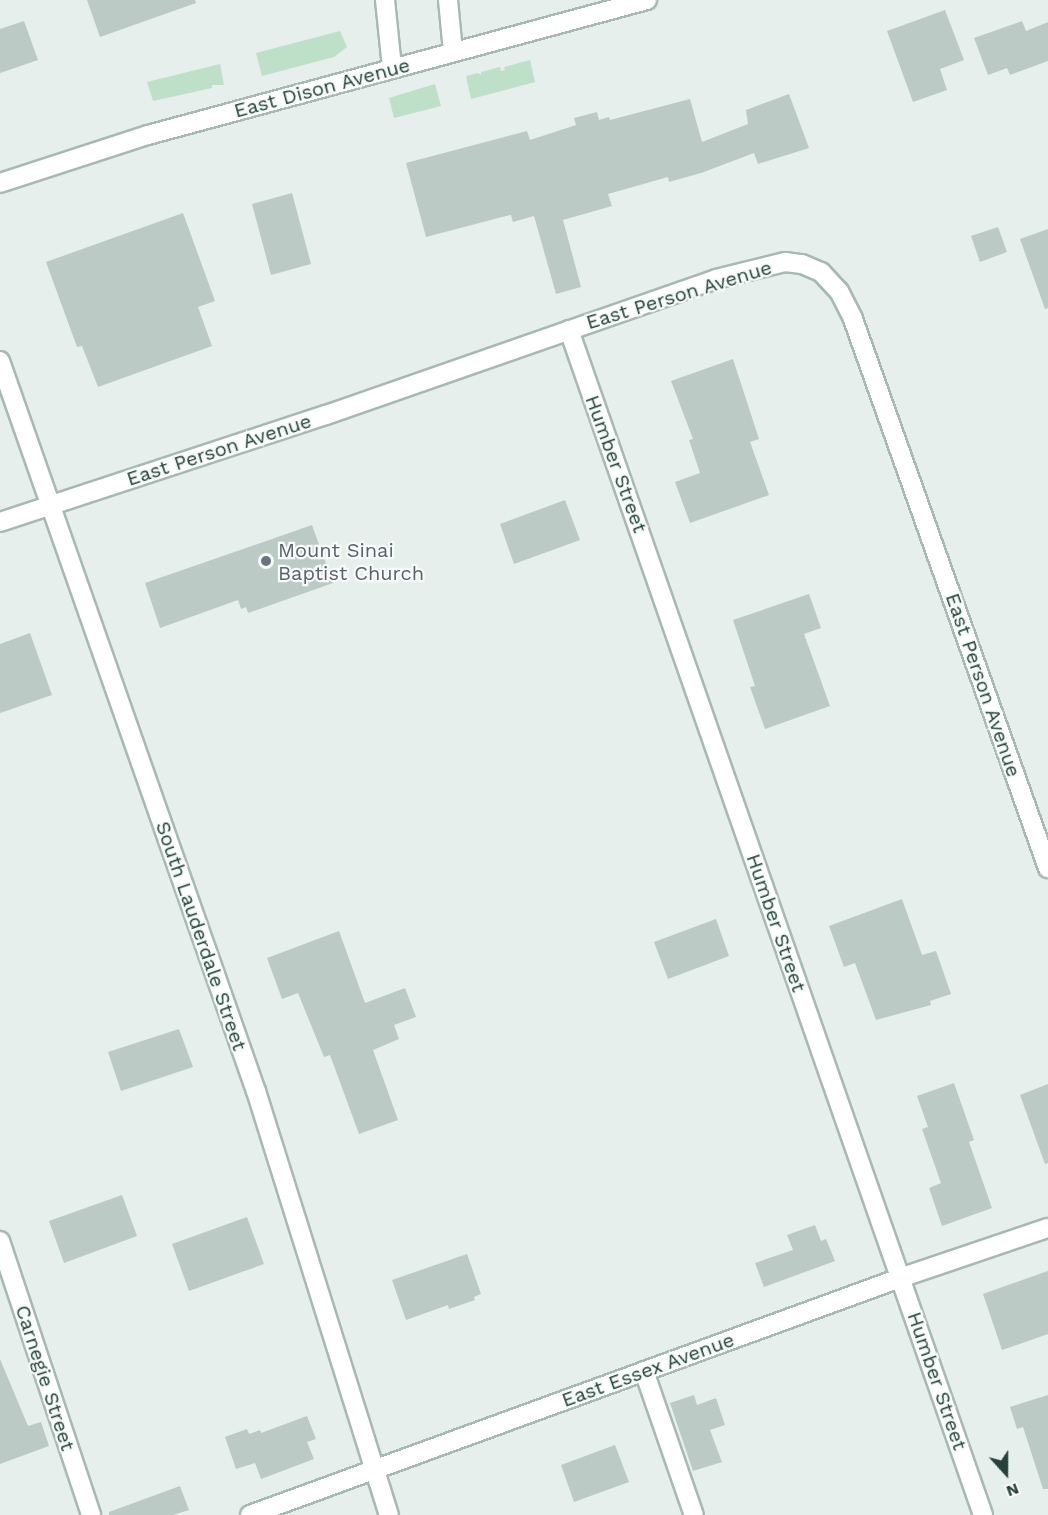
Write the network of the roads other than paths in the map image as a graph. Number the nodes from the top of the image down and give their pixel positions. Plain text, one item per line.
1 (385, 0) edge
2 (448, 0) edge
3 (647, 0) edge
4 (453, 52) junction
5 (392, 68) junction
6 (0, 183) edge
7 (569, 330) junction
8 (0, 361) edge
9 (50, 505) junction
10 (0, 522) edge
11 (1048, 868) edge
12 (1048, 1228) edge
13 (0, 1241) edge
14 (900, 1278) junction
15 (644, 1371) junction
16 (373, 1471) junction
17 (91, 1515) edge
18 (250, 1515) edge
19 (389, 1515) edge
20 (694, 1515) edge
21 (983, 1515) edge

1 - 5 street
2 - 4 street
3 - 4 street, East Dison Avenue
4 - 5 street, East Dison Avenue
5 - 6 street, East Dison Avenue
7 - 9 street, East Person Avenue
7 - 11 street, East Person Avenue
7 - 14 street, Humber Street
8 - 9 street, South Lauderdale Street
9 - 10 street, East Person Avenue
9 - 16 street, South Lauderdale Street
12 - 14 street, East Essex Avenue
13 - 17 street, Carnegie Street
14 - 15 street, East Essex Avenue
14 - 21 street, Humber Street
15 - 16 street, East Essex Avenue
15 - 20 street
16 - 18 street, East Essex Avenue
16 - 19 street, South Lauderdale Street

